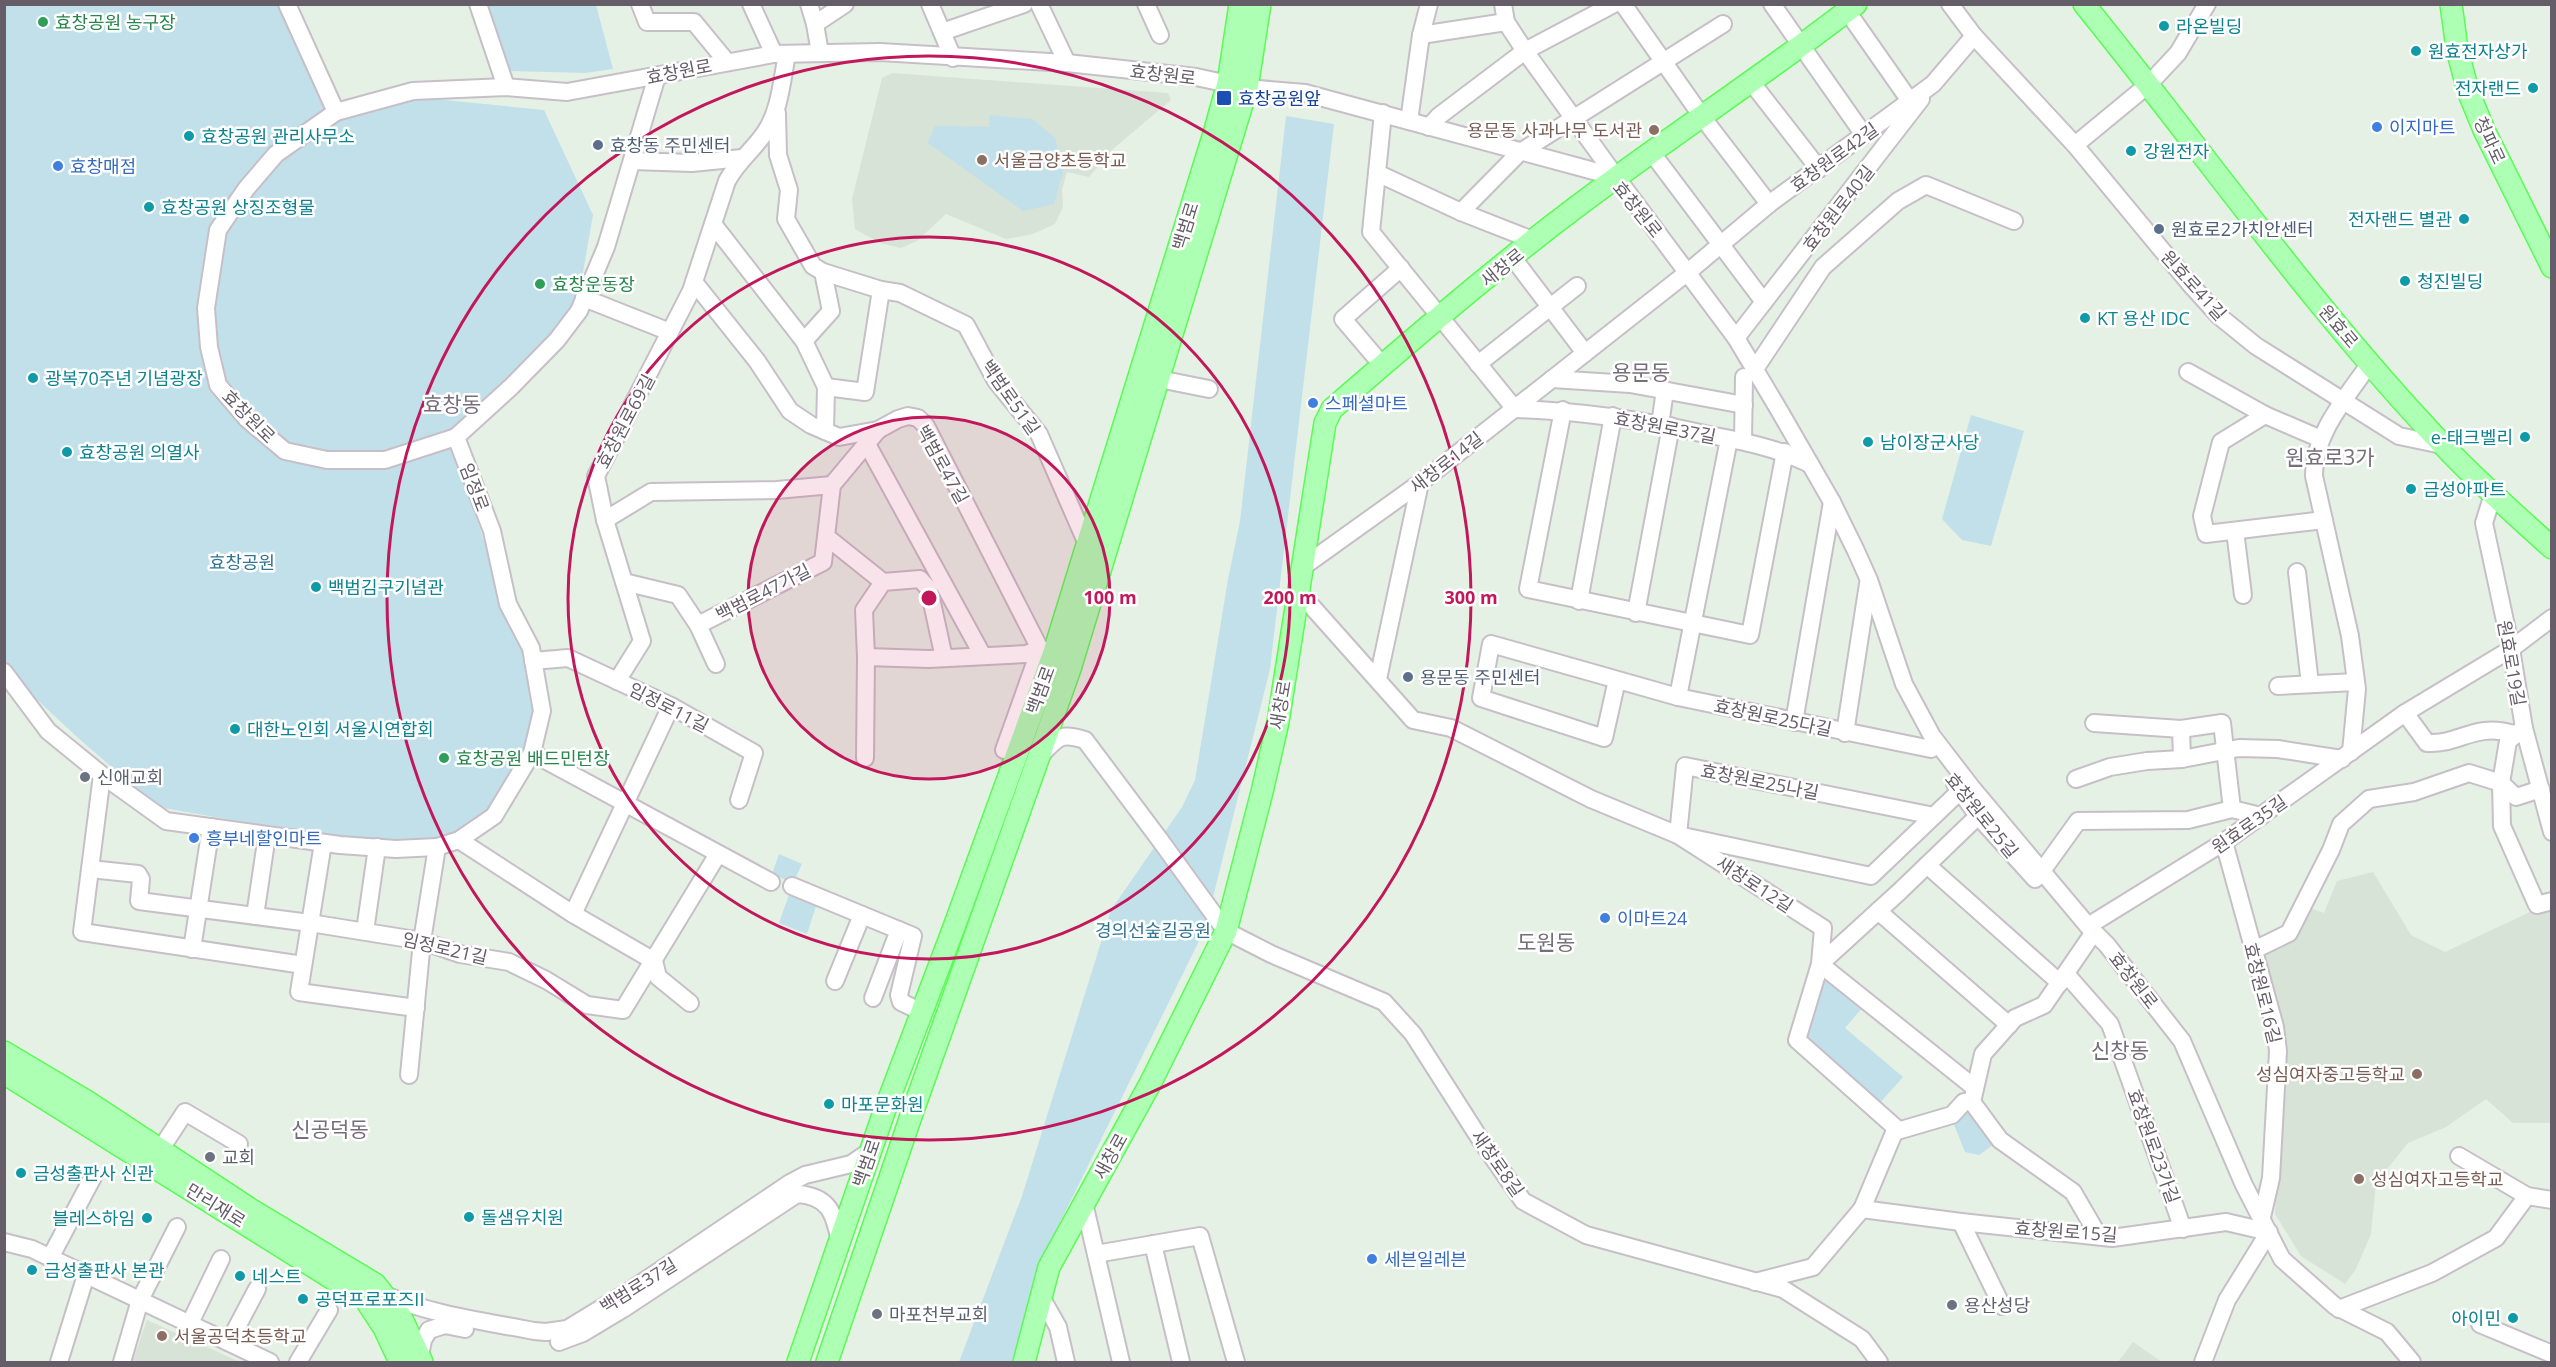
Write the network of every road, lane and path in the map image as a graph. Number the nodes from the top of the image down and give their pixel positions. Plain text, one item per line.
1 (287, 4) edge
2 (478, 4) edge
3 (640, 4) edge
4 (750, 4) edge
5 (809, 4) edge
6 (845, 4) edge
7 (930, 4) edge
8 (1024, 4) edge
9 (1039, 4) edge
10 (1146, 4) edge
11 (1240, 4) edge
12 (1260, 4) edge
13 (1429, 4) edge
14 (1503, 4) edge
15 (1614, 4) edge
16 (1623, 4) edge
17 (1773, 4) edge
18 (1950, 4) edge
19 (2084, 4) edge
20 (2207, 4) edge
21 (2451, 4) edge
22 (1852, 8) edge
23 (1506, 22) junction
24 (815, 24) junction
25 (1723, 24) dead end
26 (942, 32) junction
27 (1160, 35) dead end
28 (1421, 35) junction
29 (1974, 36) junction
30 (1801, 47) junction
31 (1525, 51) junction
32 (820, 53) junction
33 (780, 54) junction
34 (953, 58) junction
35 (727, 62) junction
36 (1067, 63) junction
37 (1664, 63) junction
38 (657, 76) junction
39 (1752, 83) junction
40 (1933, 84) junction
41 (2149, 84) junction
42 (1237, 86) junction
43 (506, 87) junction
44 (1910, 100) junction
45 (776, 106) junction
46 (336, 112) junction
47 (1383, 113) junction
48 (1573, 117) junction
49 (1703, 118) junction
50 (1409, 122) junction
51 (1429, 127) junction
52 (1864, 135) junction
53 (2075, 145) junction
54 (1519, 153) junction
55 (1652, 153) junction
56 (742, 158) junction
57 (632, 161) junction
58 (1819, 169) junction
59 (1377, 174) junction
60 (1616, 177) junction
61 (1209, 180) junction
62 (1769, 204) junction
63 (1461, 212) junction
64 (2014, 221) dead end
65 (713, 224) junction
66 (1535, 241) junction
67 (1721, 245) junction
68 (1513, 258) junction
69 (2552, 267) edge
70 (1401, 268) junction
71 (823, 272) junction
72 (1688, 272) junction
73 (694, 282) junction
74 (1577, 286) dead end
75 (880, 290) junction
76 (584, 298) junction
77 (1764, 302) junction
78 (1550, 308) junction
79 (1441, 316) junction
80 (670, 332) junction
81 (1736, 339) junction
82 (804, 341) junction
83 (1585, 353) junction
84 (2370, 363) junction
85 (1478, 364) junction
86 (1383, 366) junction
87 (2188, 372) dead end
88 (1749, 373) junction
89 (1552, 379) junction
90 (1159, 380) junction
91 (826, 387) junction
92 (1209, 389) dead end
93 (1665, 390) junction
94 (2343, 402) junction
95 (1744, 405) junction
96 (1515, 409) junction
97 (1563, 410) junction
98 (2265, 415) junction
99 (1613, 416) junction
100 (1666, 426) junction
101 (878, 430) junction
102 (825, 431) junction
103 (456, 437) junction
104 (2320, 439) junction
105 (1736, 440) junction
106 (867, 444) junction
107 (2442, 445) junction
108 (1785, 452) junction
109 (1810, 464) junction
110 (1420, 483) junction
111 (832, 485) junction
112 (2493, 494) junction
113 (1832, 502) junction
114 (605, 520) junction
115 (2324, 520) junction
116 (2235, 531) junction
117 (828, 538) junction
118 (1087, 544) junction
119 (2552, 548) edge
120 (1304, 566) junction
121 (2297, 572) dead end
122 (1869, 580) junction
123 (624, 582) junction
124 (883, 582) junction
125 (1299, 592) junction
126 (2243, 595) dead end
127 (1579, 601) junction
128 (1636, 613) junction
129 (2552, 618) edge
130 (1692, 624) junction
131 (698, 625) junction
132 (2511, 649) junction
133 (1047, 651) junction
134 (983, 656) junction
135 (866, 657) junction
136 (944, 658) junction
137 (533, 661) junction
138 (716, 664) dead end
139 (1071, 669) junction
140 (7, 679) edge
141 (1378, 679) junction
142 (1617, 680) junction
143 (617, 681) junction
144 (2356, 681) junction
145 (1904, 684) junction
146 (2310, 684) junction
147 (2278, 686) dead end
148 (1678, 697) junction
149 (1060, 698) junction
150 (671, 706) junction
151 (2405, 713) junction
152 (1794, 722) junction
153 (2094, 723) dead end
154 (2181, 729) junction
155 (2519, 731) junction
156 (1845, 732) junction
157 (1067, 734) junction
158 (1931, 749) junction
159 (1004, 750) dead end
160 (2226, 750) junction
161 (532, 753) junction
162 (2346, 755) junction
163 (1039, 757) junction
164 (865, 758) dead end
165 (2182, 759) junction
166 (102, 775) junction
167 (2076, 779) dead end
168 (2501, 783) junction
169 (2541, 789) junction
170 (1960, 791) junction
171 (739, 800) dead end
172 (626, 805) junction
173 (2232, 809) junction
174 (1934, 816) junction
175 (1978, 816) junction
176 (2261, 816) junction
177 (211, 827) junction
178 (2552, 832) edge
179 (267, 835) junction
180 (1678, 836) junction
181 (459, 840) junction
182 (2224, 842) junction
183 (323, 843) junction
184 (437, 847) junction
185 (377, 848) junction
186 (718, 854) junction
187 (1927, 865) junction
188 (90, 869) junction
189 (2042, 871) junction
190 (771, 882) dead end
191 (792, 886) dead end
192 (2552, 901) edge
193 (198, 909) junction
194 (1878, 911) junction
195 (573, 914) junction
196 (862, 915) junction
197 (255, 916) junction
198 (310, 923) junction
199 (2091, 929) junction
200 (899, 930) junction
201 (365, 931) junction
202 (1226, 931) junction
203 (422, 940) junction
204 (192, 949) junction
205 (2254, 950) junction
206 (654, 961) junction
207 (1820, 964) junction
208 (303, 965) junction
209 (2064, 979) junction
210 (835, 981) dead end
211 (873, 998) dead end
212 (690, 1003) dead end
213 (416, 1008) junction
214 (922, 1012) junction
215 (2008, 1025) junction
216 (4, 1052) edge
217 (4, 1073) edge
218 (409, 1075) dead end
219 (1973, 1095) junction
220 (884, 1112) junction
221 (910, 1119) junction
222 (114, 1130) junction
223 (1894, 1132) junction
224 (239, 1144) dead end
225 (160, 1150) junction
226 (870, 1151) junction
227 (2459, 1156) dead end
228 (93, 1177) dead end
229 (2527, 1196) junction
230 (2552, 1200) edge
231 (1084, 1203) junction
232 (1862, 1209) junction
233 (1961, 1222) junction
234 (2265, 1225) junction
235 (177, 1227) dead end
236 (2183, 1229) junction
237 (2098, 1235) junction
238 (840, 1241) junction
239 (4, 1242) edge
240 (1153, 1244) junction
241 (1096, 1254) junction
242 (50, 1258) junction
243 (221, 1259) dead end
244 (86, 1275) junction
245 (1755, 1282) junction
246 (358, 1284) junction
247 (257, 1289) dead end
248 (385, 1295) junction
249 (1041, 1297) junction
250 (140, 1300) junction
251 (2002, 1306) dead end
252 (2339, 1309) junction
253 (329, 1310) dead end
254 (190, 1323) junction
255 (2480, 1324) dead end
256 (229, 1342) junction
257 (2552, 1354) edge
258 (421, 1359) edge
259 (59, 1362) edge
260 (122, 1362) edge
261 (270, 1362) edge
262 (298, 1362) edge
263 (400, 1362) edge
264 (798, 1362) edge
265 (827, 1362) edge
266 (1024, 1362) edge
267 (1066, 1362) edge
268 (1121, 1362) edge
269 (1181, 1362) edge
270 (1236, 1362) edge
271 (1879, 1362) edge
272 (2203, 1362) edge
273 (2412, 1362) edge

1 - 46 street
2 - 43 street
3 - 35 street
4 - 33 street
5 - 24 street
6 - 24 street
7 - 26 street
8 - 26 street
9 - 36 street
10 - 27 street
11 - 42 main road, 백범로
12 - 42 main road, 백범로
13 - 28 street
14 - 23 street
15 - 31 street
16 - 37 street
17 - 30 street
18 - 29 street, 원효로41길
19 - 41 main road, 원효로
20 - 41 street
21 - 69 main road, 청파로
22 - 30 main road, 새창로
22 - 44 street, 새창로
23 - 28 street
23 - 31 street
24 - 32 street
25 - 37 street
26 - 34 street
28 - 50 street
29 - 40 street, 효창원로42길
29 - 53 street, 원효로41길
30 - 39 main road, 새창로
30 - 52 street
31 - 48 street
31 - 51 street
32 - 33 street, 효창원로
32 - 34 street, 효창원로
33 - 35 street, 효창원로
33 - 45 street, 효창원로69길
34 - 36 street, 효창원로
35 - 38 street, 효창원로
36 - 42 street, 효창원로
37 - 48 street
37 - 49 street
38 - 43 street, 효창원로
38 - 57 street
39 - 49 main road, 새창로
39 - 58 street
40 - 44 street, 효창원로42길
40 - 77 street, 효창원로40길
41 - 53 street
41 - 84 main road, 원효로
42 - 47 street, 효창원로
42 - 61 main road, 백범로
43 - 46 street, 효창원로
44 - 52 street, 효창원로42길
45 - 56 street, 효창원로69길
45 - 71 street
46 - 103 street, 효창원로
47 - 50 street, 효창원로
47 - 59 street
48 - 54 street
48 - 60 street
49 - 55 main road, 새창로
49 - 62 street
50 - 51 street, 효창원로
51 - 54 street, 효창원로
52 - 58 street, 효창원로42길
53 - 94 street, 원효로41길
54 - 60 street, 효창원로
54 - 63 street
55 - 60 main road, 새창로
55 - 67 street
56 - 57 street
56 - 65 street, 효창원로69길
57 - 76 street
58 - 62 street, 효창원로42길
59 - 63 street
59 - 70 street
60 - 66 main road, 새창로
60 - 72 street, 효창원로
61 - 90 main road, 백범로
61 - 118 main road, 백범로
62 - 67 street, 효창원로42길
63 - 66 street
64 - 88 street
65 - 73 street, 효창원로69길
65 - 82 street
66 - 68 main road, 새창로
67 - 72 street, 효창원로42길
67 - 77 street
68 - 78 street
68 - 79 main road, 새창로
70 - 79 street
70 - 86 street
71 - 75 street, 백범로51길
71 - 82 street
72 - 81 street, 효창원로
72 - 83 street, 새창로14길
73 - 80 street, 효창원로69길
73 - 102 street, 백범로47길
74 - 78 street
75 - 91 street
75 - 118 street, 백범로51길
76 - 80 street
76 - 103 street
77 - 81 street, 효창원로40길
78 - 83 street
78 - 85 street
79 - 85 street
79 - 86 main road, 새창로
80 - 114 street, 효창원로69길
81 - 88 street, 효창원로
82 - 91 street
83 - 89 street, 새창로14길
84 - 94 street
84 - 107 main road, 원효로
85 - 96 street
86 - 120 main road, 새창로
87 - 98 street
88 - 95 street
88 - 109 street, 효창원로
89 - 93 street
89 - 96 street, 새창로14길
90 - 92 street
90 - 139 main road, 백범로
91 - 102 street
93 - 95 street
93 - 100 street
94 - 104 street
94 - 107 street, 원효로41길
95 - 105 street
96 - 97 street, 효창원로37길
96 - 110 street, 새창로14길
97 - 99 street, 효창원로37길
97 - 127 street
98 - 104 street
98 - 116 street
99 - 100 street, 효창원로37길
99 - 127 street
100 - 105 street, 효창원로37길
100 - 128 street
101 - 102 street, 백범로47길
101 - 106 street
101 - 133 street, 백범로47길
103 - 137 street, 임정로
104 - 115 street
105 - 108 street, 효창원로37길
105 - 130 street
106 - 111 street
106 - 134 street
107 - 112 main road, 원효로
108 - 109 street, 효창원로37길
108 - 130 street
109 - 113 street, 효창원로
110 - 120 street, 새창로14길
110 - 141 street
111 - 114 street
111 - 117 street, 백범로47가길
112 - 119 main road, 원효로
112 - 132 street, 원효로19길
113 - 122 street, 효창원로
113 - 152 street
114 - 123 street, 효창원로69길
115 - 116 street
115 - 144 street
116 - 126 street
117 - 124 street
117 - 131 street, 백범로47가길
118 - 133 main road, 백범로
120 - 125 main road, 새창로
121 - 146 street
122 - 145 street, 효창원로
122 - 156 street
123 - 131 street, 백범로47가길
123 - 143 street, 효창원로69길
124 - 135 street
124 - 136 street
125 - 141 street, 새창로12길
125 - 202 main road, 새창로
127 - 128 street
128 - 130 street
129 - 132 street, 원효로35길
130 - 148 street
131 - 138 street, 백범로47가길
132 - 151 street, 원효로35길
132 - 155 street, 원효로19길
133 - 134 street
133 - 139 main road
133 - 159 street
133 - 214 main road, 백범로
134 - 136 street
135 - 136 street
135 - 164 street
137 - 143 street, 임정로11길
137 - 161 street, 임정로
139 - 149 main road, 백범로
140 - 166 street, 임정로
141 - 180 street, 새창로12길
142 - 142 street, 효창원로25다길
142 - 148 street, 효창원로25다길
143 - 150 street, 임정로11길
144 - 146 street
144 - 162 street
145 - 158 street, 효창원로25길
145 - 189 street, 효창원로
146 - 147 street
148 - 152 street, 효창원로25다길
149 - 157 street, 백범로
149 - 163 main road, 백범로
150 - 171 street, 임정로11길
150 - 172 street
151 - 155 street
151 - 162 street, 원효로35길
152 - 156 street, 효창원로25다길
153 - 154 street
154 - 160 street
154 - 165 street
155 - 168 street
155 - 169 street, 원효로19길
156 - 158 street, 효창원로25다길
157 - 163 street, 백범로
157 - 202 street, bridge
158 - 170 street, 효창원로25길
160 - 162 street
160 - 165 street
160 - 173 street
161 - 172 street
161 - 181 street, 임정로
162 - 176 street, 원효로35길
163 - 221 main road, 백범로
165 - 167 street
166 - 177 street, 임정로
166 - 188 street
168 - 169 street
168 - 192 street
168 - 205 street
169 - 178 street, 원효로19길
170 - 174 street
170 - 175 street, 효창원로25길
172 - 186 street
172 - 195 street
173 - 176 street
173 - 189 street
174 - 180 street
174 - 180 street, 효창원로25나길
175 - 187 street
175 - 199 street, 효창원로25길
176 - 182 street, 원효로35길
177 - 179 street, 임정로
177 - 193 street
179 - 183 street, 임정로
179 - 197 street
180 - 207 street, 새창로12길
181 - 184 street, 임정로
181 - 195 street
182 - 199 street, 원효로35길
182 - 205 street, 효창원로16길
183 - 185 street, 임정로
183 - 198 street
184 - 185 street, 임정로
184 - 203 street
185 - 201 street
186 - 190 street
186 - 206 street
187 - 194 street
187 - 209 street, 효창원로23가길
188 - 193 street, 임정로21길
188 - 204 street
189 - 199 street, 효창원로
191 - 196 street
193 - 197 street, 임정로21길
193 - 204 street
194 - 207 street
194 - 215 street
195 - 206 street
196 - 200 street
196 - 210 street
197 - 198 street, 임정로21길
198 - 201 street, 임정로21길
198 - 208 street
199 - 209 street
199 - 234 street, 효창원로
200 - 211 street
200 - 214 street
201 - 203 street, 임정로21길
202 - 231 main road, 새창로
202 - 245 street, 새창로8길
203 - 206 street, 임정로21길
203 - 213 street
204 - 208 street
205 - 234 street, 효창원로16길
206 - 212 street
207 - 219 street
207 - 223 street, 새창로12길
208 - 213 street
209 - 215 street
209 - 236 street, 효창원로23가길
213 - 218 street
214 - 220 main road, 백범로
215 - 219 street
216 - 222 main road, 만리재로
217 - 222 main road, 만리재로
219 - 223 street
219 - 237 street
220 - 221 main road
220 - 226 main road, 백범로
221 - 265 main road, 백범로
222 - 225 main road, 만리재로
222 - 246 main road, 만리재로
223 - 232 street
224 - 225 street
225 - 246 main road, 만리재로
226 - 238 main road, 백범로
226 - 248 street, 백범로37길
227 - 229 street
228 - 242 street
229 - 230 street
229 - 252 street
231 - 241 street
231 - 249 main road, 새창로
232 - 233 street, 효창원로15길
232 - 245 street
233 - 237 street, 효창원로15길
233 - 251 street
234 - 236 street, 효창원로15길
234 - 252 street, 효창원로
234 - 272 street, 효창원로16길
235 - 250 street
236 - 237 street, 효창원로15길
238 - 258 street, 백범로37길
238 - 264 main road, 백범로
239 - 242 street
240 - 241 street
240 - 269 street
240 - 270 street
241 - 268 street
242 - 244 street
243 - 254 street
244 - 250 street
244 - 259 street
245 - 271 street, 새창로8길
246 - 248 main road, 만리재로
246 - 263 main road, 만리재로
247 - 256 street
248 - 258 main road, 만리재로
249 - 266 main road, 새창로
249 - 267 street
250 - 254 street
250 - 260 street
252 - 273 street, 효창원로
253 - 262 street
254 - 256 street
255 - 257 street
256 - 261 street

